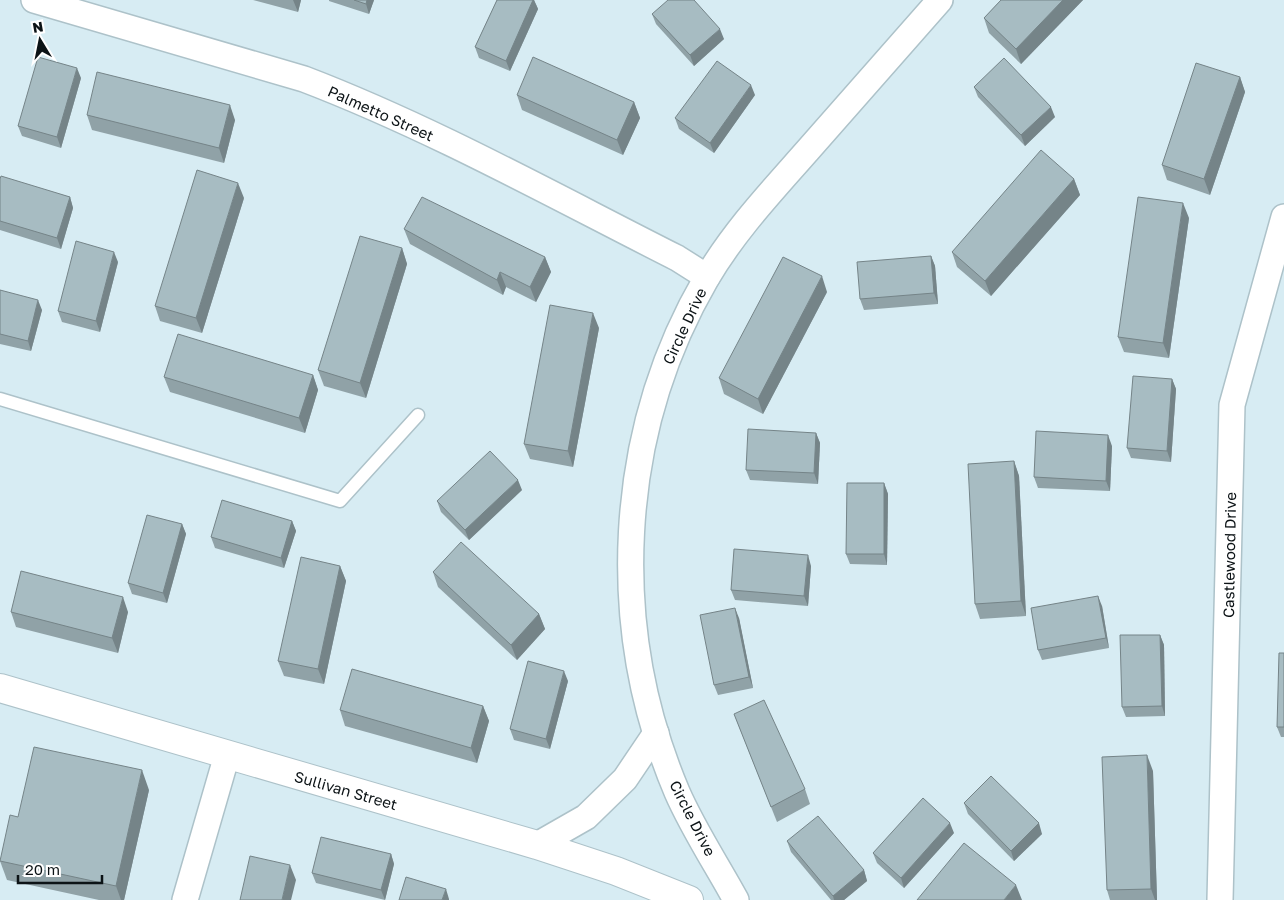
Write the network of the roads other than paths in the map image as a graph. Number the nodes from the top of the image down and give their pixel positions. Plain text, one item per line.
1 (34, 0) edge
2 (940, 0) edge
3 (1284, 218) edge
4 (707, 277) junction
5 (0, 399) edge
6 (418, 415) dead end
7 (0, 688) edge
8 (656, 732) junction
9 (227, 755) junction
10 (537, 845) junction
11 (185, 900) edge
12 (688, 900) edge
13 (736, 900) edge
14 (1220, 900) edge

1 - 4 street, Palmetto Street
2 - 4 street, Circle Drive
3 - 14 street, Castlewood Drive
4 - 8 street, Circle Drive
5 - 6 lane
7 - 9 street, Sullivan Street
8 - 10 street
8 - 13 street, Circle Drive
9 - 10 street, Sullivan Street
9 - 11 street
10 - 12 street, Sullivan Street

